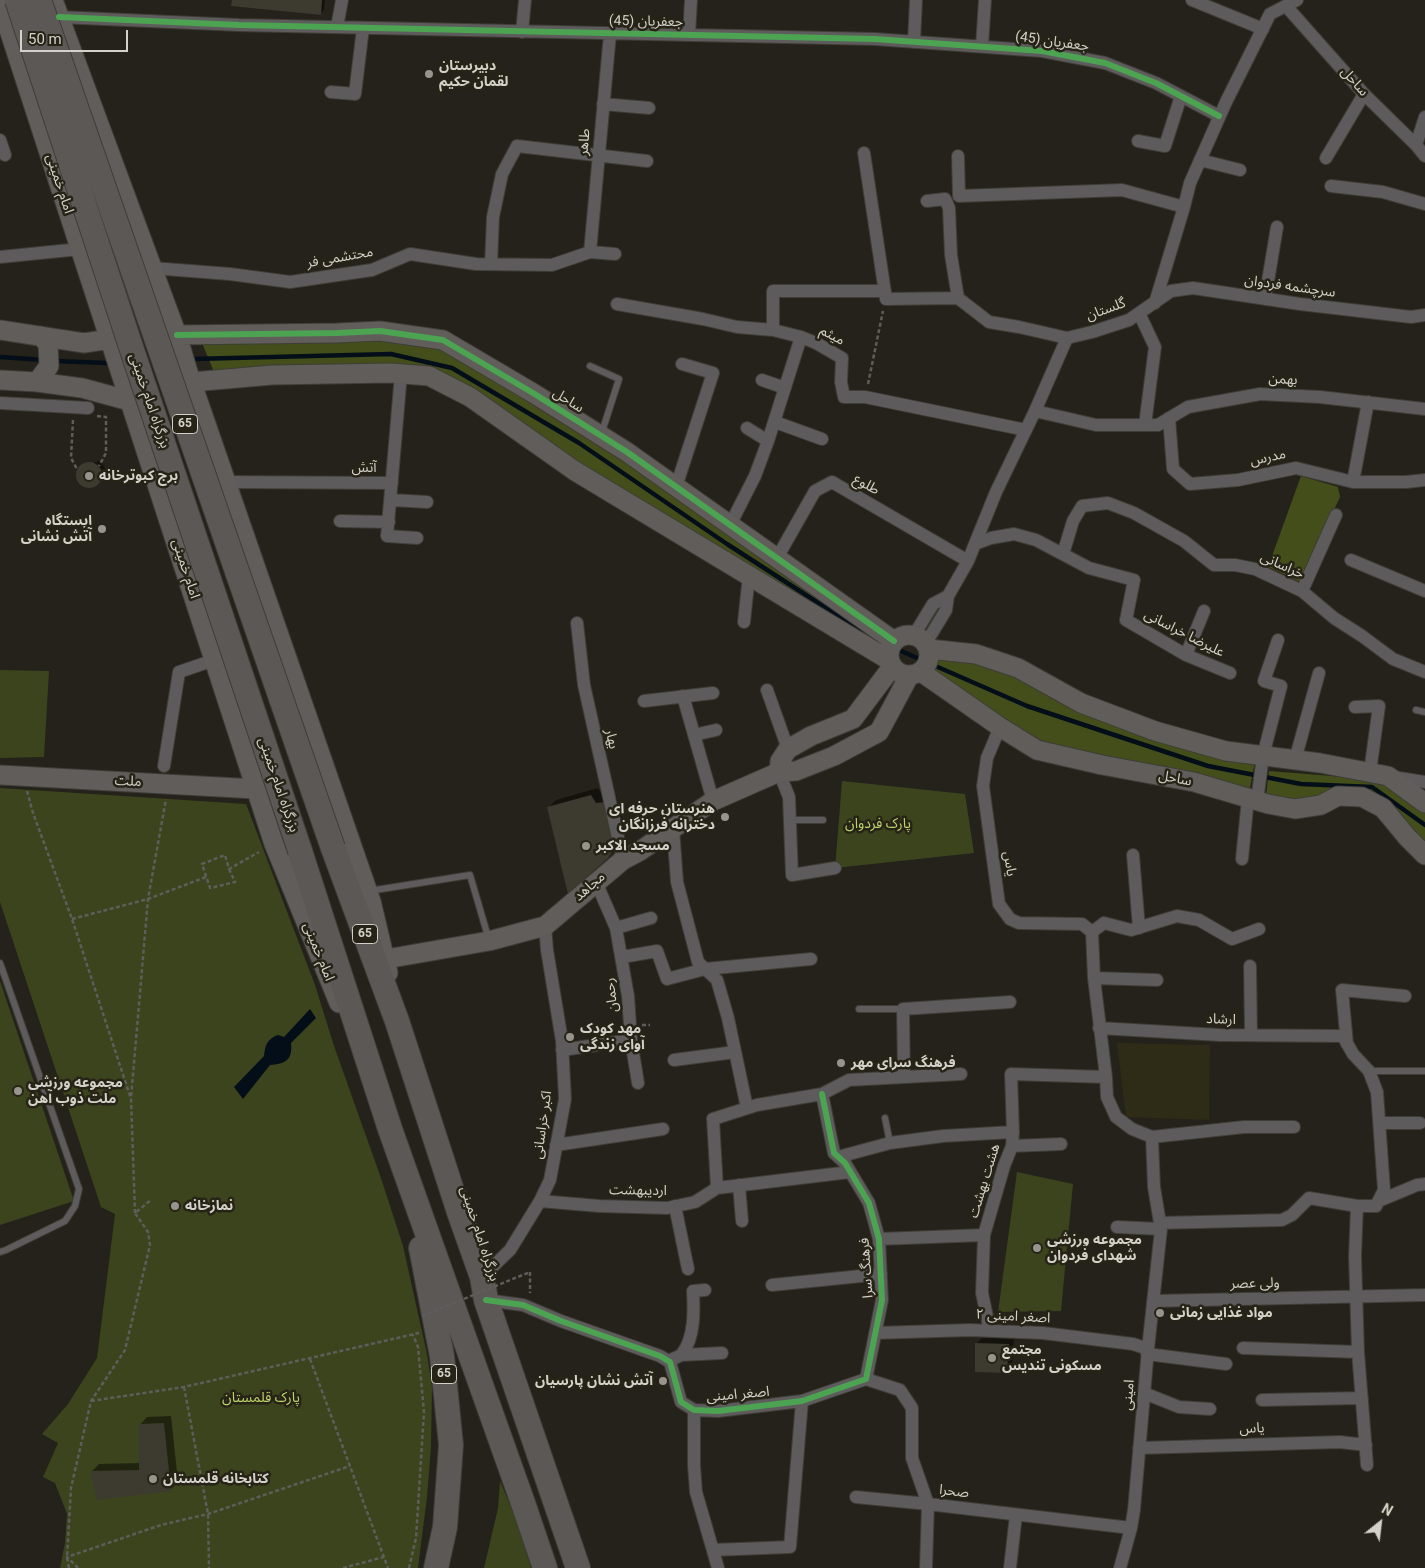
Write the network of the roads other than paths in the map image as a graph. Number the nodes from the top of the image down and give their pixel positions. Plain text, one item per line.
1 (39, 0) edge
2 (342, 0) edge
3 (525, 0) edge
4 (691, 0) edge
5 (916, 0) edge
6 (986, 0) edge
7 (1192, 0) edge
8 (1292, 3) edge
9 (5, 8) edge
10 (56, 9) edge
11 (337, 27) junction
12 (363, 28) junction
13 (1262, 29) junction
14 (522, 32) junction
15 (610, 34) junction
16 (690, 35) junction
17 (914, 42) junction
18 (982, 46) junction
19 (331, 92) dead end
20 (1364, 94) junction
21 (1181, 96) junction
22 (603, 104) junction
23 (649, 108) dead end
24 (1219, 116) junction
25 (1425, 117) edge
26 (0, 140) edge
27 (1138, 141) dead end
28 (1416, 145) junction
29 (864, 153) dead end
30 (599, 154) junction
31 (5, 155) dead end
32 (958, 156) dead end
33 (1425, 156) edge
34 (1326, 158) dead end
35 (1200, 160) junction
36 (647, 161) dead end
37 (1240, 170) dead end
38 (1331, 186) dead end
39 (927, 201) dead end
40 (1425, 204) edge
41 (1184, 207) junction
42 (1277, 227) dead end
43 (80, 249) junction
44 (590, 252) junction
45 (615, 254) dead end
46 (0, 257) edge
47 (491, 264) junction
48 (152, 268) junction
49 (885, 295) junction
50 (958, 298) junction
51 (1265, 299) junction
52 (1155, 303) junction
53 (616, 304) dead end
54 (1139, 314) junction
55 (1425, 316) edge
56 (0, 330) edge
57 (773, 330) junction
58 (177, 335) junction
59 (41, 336) junction
60 (800, 337) junction
61 (1067, 338) junction
62 (110, 339) junction
63 (682, 364) dead end
64 (590, 366) dead end
65 (401, 374) junction
66 (0, 380) edge
67 (762, 380) dead end
68 (37, 382) junction
69 (192, 382) junction
70 (785, 388) junction
71 (130, 401) junction
72 (1368, 402) junction
73 (0, 403) edge
74 (88, 408) dead end
75 (1425, 409) edge
76 (1035, 411) junction
77 (1169, 418) junction
78 (775, 422) junction
79 (1145, 425) junction
80 (746, 428) dead end
81 (1026, 430) junction
82 (601, 436) junction
83 (822, 440) dead end
84 (768, 441) junction
85 (1425, 480) edge
86 (226, 482) junction
87 (1353, 482) junction
88 (392, 483) junction
89 (676, 487) junction
90 (391, 500) junction
91 (428, 502) dead end
92 (234, 504) junction
93 (1336, 515) dead end
94 (340, 521) dead end
95 (388, 522) junction
96 (730, 525) junction
97 (171, 527) junction
98 (246, 538) junction
99 (418, 538) dead end
100 (975, 544) junction
101 (1063, 554) junction
102 (180, 556) junction
103 (777, 558) junction
104 (1351, 560) dead end
105 (968, 561) junction
106 (749, 575) junction
107 (1302, 591) junction
108 (1425, 591) edge
109 (1204, 612) dead end
110 (577, 622) dead end
111 (744, 622) dead end
112 (1278, 640) dead end
113 (894, 641) junction
114 (923, 642) junction
115 (1186, 654) junction
116 (214, 660) junction
117 (891, 663) junction
118 (1425, 672) edge
119 (1230, 673) dead end
120 (1318, 673) dead end
121 (915, 674) junction
122 (767, 690) dead end
123 (713, 693) dead end
124 (682, 696) junction
125 (644, 701) dead end
126 (1355, 707) dead end
127 (1416, 710) dead end
128 (1425, 712) edge
129 (1000, 727) junction
130 (716, 730) dead end
131 (694, 735) junction
132 (788, 749) junction
133 (1263, 756) junction
134 (1295, 760) junction
135 (164, 766) dead end
136 (779, 772) junction
137 (1379, 774) junction
138 (0, 775) edge
139 (1425, 782) edge
140 (256, 789) junction
141 (1252, 799) junction
142 (713, 801) junction
143 (1425, 803) edge
144 (790, 820) junction
145 (824, 820) dead end
146 (673, 828) junction
147 (1133, 855) dead end
148 (1425, 855) edge
149 (1242, 859) dead end
150 (623, 860) junction
151 (835, 868) dead end
152 (596, 882) junction
153 (368, 892) junction
154 (652, 918) dead end
155 (545, 926) junction
156 (616, 928) junction
157 (1139, 928) junction
158 (1259, 929) dead end
159 (1092, 932) junction
160 (489, 941) junction
161 (622, 957) junction
162 (386, 959) junction
163 (811, 959) dead end
164 (0, 963) edge
165 (1250, 966) dead end
166 (705, 969) junction
167 (1094, 978) junction
168 (1157, 980) dead end
169 (1405, 996) dead end
170 (1010, 1002) dead end
171 (859, 1009) dead end
172 (903, 1009) junction
173 (397, 1021) junction
174 (1099, 1028) junction
175 (1252, 1035) junction
176 (631, 1040) junction
177 (1345, 1040) junction
178 (562, 1050) junction
179 (735, 1052) junction
180 (674, 1060) dead end
181 (1369, 1070) junction
182 (1425, 1072) edge
183 (961, 1074) dead end
184 (904, 1076) junction
185 (1106, 1077) junction
186 (638, 1083) dead end
187 (822, 1094) junction
188 (747, 1108) junction
189 (885, 1118) dead end
190 (1380, 1123) junction
191 (1420, 1123) dead end
192 (1294, 1127) dead end
193 (664, 1129) dead end
194 (390, 1130) junction
195 (1013, 1132) junction
196 (1152, 1137) junction
197 (890, 1143) junction
198 (1061, 1144) dead end
199 (556, 1145) junction
200 (1012, 1146) junction
201 (838, 1156) junction
202 (850, 1172) junction
203 (410, 1183) junction
204 (1425, 1184) edge
205 (739, 1185) junction
206 (717, 1188) junction
207 (1381, 1200) junction
208 (540, 1201) junction
209 (675, 1206) junction
210 (1357, 1206) junction
211 (742, 1221) dead end
212 (1160, 1226) junction
213 (1117, 1227) dead end
214 (984, 1235) junction
215 (879, 1239) junction
216 (0, 1252) edge
217 (688, 1269) dead end
218 (881, 1274) junction
219 (772, 1285) dead end
220 (484, 1288) junction
221 (699, 1291) dead end
222 (1425, 1296) edge
223 (1357, 1297) junction
224 (1153, 1301) junction
225 (990, 1331) junction
226 (875, 1333) junction
227 (1244, 1348) dead end
228 (1148, 1352) junction
229 (1358, 1352) junction
230 (722, 1353) dead end
231 (681, 1355) junction
232 (668, 1361) junction
233 (1226, 1364) dead end
234 (866, 1378) junction
235 (1144, 1393) junction
236 (1362, 1398) junction
237 (802, 1400) junction
238 (1262, 1400) dead end
239 (1210, 1409) dead end
240 (694, 1410) junction
241 (1366, 1445) junction
242 (1139, 1448) junction
243 (1367, 1465) dead end
244 (550, 1487) junction
245 (856, 1497) dead end
246 (928, 1504) junction
247 (1016, 1514) junction
248 (1131, 1528) junction
249 (714, 1550) junction
250 (436, 1568) edge
251 (545, 1568) edge
252 (578, 1568) edge
253 (590, 1568) edge
254 (718, 1568) edge
255 (926, 1568) edge
256 (1010, 1568) edge
257 (1120, 1568) edge

1 - 173 highway, بزرگراه امام خمینی / 65, bridge
2 - 11 street
3 - 14 street
4 - 16 street
5 - 17 street
6 - 18 street
7 - 13 street
8 - 13 street
8 - 20 street, ساحل
9 - 43 street, امام خمینی
9 - 194 highway, بزرگراه امام خمینی / 65, bridge
10 - 11 street, جعفریان (45)
10 - 48 street
11 - 12 street, جعفریان (45)
12 - 14 street, جعفریان (45)
12 - 19 street
13 - 24 street
14 - 15 street, جعفریان (45)
15 - 16 street, جعفریان (45)
15 - 22 street, طاهر
16 - 17 street, جعفریان (45)
17 - 18 street, جعفریان (45)
18 - 21 street, جعفریان (45)
20 - 28 street, ساحل
20 - 34 street
21 - 24 street, جعفریان (45)
21 - 27 street
22 - 23 street
22 - 30 street, طاهر
24 - 35 street
25 - 28 street
26 - 31 street
28 - 33 street, ساحل
29 - 49 street
30 - 36 street
30 - 44 street, طاهر
30 - 47 street
32 - 41 street
35 - 37 street
35 - 41 street
38 - 40 street
39 - 50 street
41 - 52 street
42 - 51 street
43 - 46 street
43 - 62 street, امام خمینی
44 - 45 street
44 - 47 street, محتشمی فر
47 - 48 street, محتشمی فر
48 - 58 street
49 - 50 street
49 - 57 street
50 - 61 street
51 - 52 street, سرچشمه فردوان
51 - 55 street, سرچشمه فردوان
52 - 54 street, گلستان
53 - 57 street, میثم
54 - 61 street, گلستان
54 - 79 street
56 - 59 street
57 - 60 street, میثم
58 - 69 street
58 - 82 street, ساحل
59 - 62 street
59 - 68 street
60 - 70 street
60 - 81 street, میثم
61 - 76 street
62 - 71 street, امام خمینی
63 - 89 street
64 - 82 lane
65 - 69 street, ساحل
65 - 88 street, آتش
65 - 106 street, ساحل
66 - 68 street
67 - 70 street
68 - 71 street
69 - 86 street
70 - 78 street
71 - 97 street, امام خمینی
72 - 75 street, بهمن
72 - 77 street, بهمن
72 - 87 street
73 - 74 street
76 - 79 street, بهمن
76 - 81 street
77 - 79 street, بهمن
77 - 87 street, مدرس
78 - 83 street
78 - 84 street
80 - 84 street
81 - 100 street
82 - 89 street, ساحل
84 - 96 street
85 - 87 street, مدرس
86 - 88 street, آتش
86 - 92 street
88 - 90 street
89 - 96 street, ساحل
90 - 91 street
90 - 95 street
92 - 97 street
92 - 98 street
93 - 107 street
94 - 95 street
95 - 99 street
96 - 103 street, ساحل
97 - 102 street, امام خمینی
98 - 102 street
98 - 153 street
100 - 101 street, علیرضا خراسانی
100 - 105 street
101 - 107 street, خراسانی
101 - 115 street, علیرضا خراسانی
102 - 116 street, امام خمینی
103 - 105 street, طلوع
103 - 113 street, ساحل
104 - 108 street
105 - 114 street
106 - 111 street
106 - 117 street, ساحل
107 - 118 street, خراسانی
109 - 115 street
110 - 150 street, بهار
112 - 133 street
113 - 114 street
113 - 117 street
114 - 121 street
114 - 133 street
115 - 119 street, علیرضا خراسانی
116 - 135 street
116 - 140 street, امام خمینی
117 - 121 street, ساحل
117 - 132 street
120 - 134 street
121 - 129 street, ساحل
121 - 136 street, مجاهد
122 - 132 street
123 - 124 street
124 - 125 street
124 - 131 street
126 - 137 street
127 - 128 lane
129 - 141 street, ساحل
129 - 159 street, یاس
130 - 131 street
131 - 142 street
132 - 136 street
133 - 134 street
133 - 141 street
134 - 137 street
136 - 142 street, مجاهد
136 - 144 street
137 - 139 street
137 - 143 street
138 - 140 street, ملت
140 - 194 street, امام خمینی
141 - 148 street, ساحل
141 - 149 street
142 - 146 street, مجاهد
144 - 145 lane
144 - 151 street
146 - 150 street, مجاهد
146 - 166 street
147 - 157 street
150 - 152 street, مجاهد
152 - 155 street, مجاهد
152 - 156 street, رحمان
153 - 160 lane
153 - 162 street
154 - 156 street
155 - 160 street, مجاهد
155 - 178 street, اکبر خراسانی
156 - 161 street, رحمان
157 - 158 street
157 - 159 street
159 - 167 street
160 - 162 street, مجاهد
161 - 166 street
161 - 176 street, رحمان
162 - 173 street
163 - 166 street
164 - 216 lane
165 - 175 street
166 - 179 street
167 - 168 street
167 - 174 street
169 - 177 street
170 - 172 street
171 - 172 lane
172 - 184 street
173 - 220 highway, بزرگراه امام خمینی / 65
174 - 175 street, ارشاد
174 - 185 street
175 - 177 street, ارشاد
176 - 178 street
176 - 186 street, رحمان
177 - 181 street
178 - 199 street, اکبر خراسانی
179 - 180 street
179 - 188 street
181 - 182 lane
181 - 190 street
183 - 184 street
184 - 187 street
185 - 195 street, هشت بهشت
185 - 196 street
187 - 188 street
187 - 201 street, فرهنگ سرا
188 - 206 street
189 - 197 lane
190 - 191 street
190 - 207 street
192 - 196 street
193 - 199 street
194 - 203 highway, بزرگراه امام خمینی / 65
195 - 197 street
195 - 200 street, هشت بهشت
196 - 212 street, امینی
197 - 201 street
198 - 200 street
199 - 208 street, اکبر خراسانی
200 - 214 street, هشت بهشت
201 - 202 street, فرهنگ سرا
202 - 205 street, اردیبهشت
202 - 215 street, فرهنگ سرا
203 - 250 highway, 65
203 - 251 highway, بزرگراه امام خمینی
204 - 207 street
205 - 206 street, اردیبهشت
205 - 211 street
206 - 209 street, اردیبهشت
207 - 210 street
208 - 209 street, اردیبهشت
208 - 220 street, اکبر خراسانی
209 - 217 street
210 - 212 street
210 - 223 street
212 - 213 street
212 - 224 street, امینی
214 - 215 street
214 - 225 street, هشت بهشت
215 - 218 street, فرهنگ سرا
218 - 219 street
218 - 226 street, فرهنگ سرا
220 - 232 street
220 - 244 highway, بزرگراه امام خمینی / 65
221 - 231 street
222 - 223 street, ولی عصر
223 - 224 street, ولی عصر
223 - 229 street
224 - 228 street, امینی
225 - 226 street, ۲ اصغر امینی
225 - 228 street, ۲ اصغر امینی
226 - 234 street
227 - 229 street
228 - 233 street, ۲ اصغر امینی
228 - 235 street, امینی
229 - 236 street
230 - 231 street
231 - 232 street
232 - 240 street, اصغر امینی
234 - 237 street, اصغر امینی
234 - 246 street, صحرا
235 - 239 street
235 - 242 street, امینی
236 - 238 street
236 - 241 street
237 - 240 street, اصغر امینی
237 - 249 street
240 - 249 street
241 - 242 street, یاس
241 - 243 street
242 - 248 street, امینی
244 - 252 highway, بزرگراه امام خمینی / 65
244 - 253 highway
245 - 246 street
246 - 247 street, صحرا
246 - 255 street
247 - 248 street, صحرا
247 - 256 street
248 - 257 street, امینی
249 - 254 street

